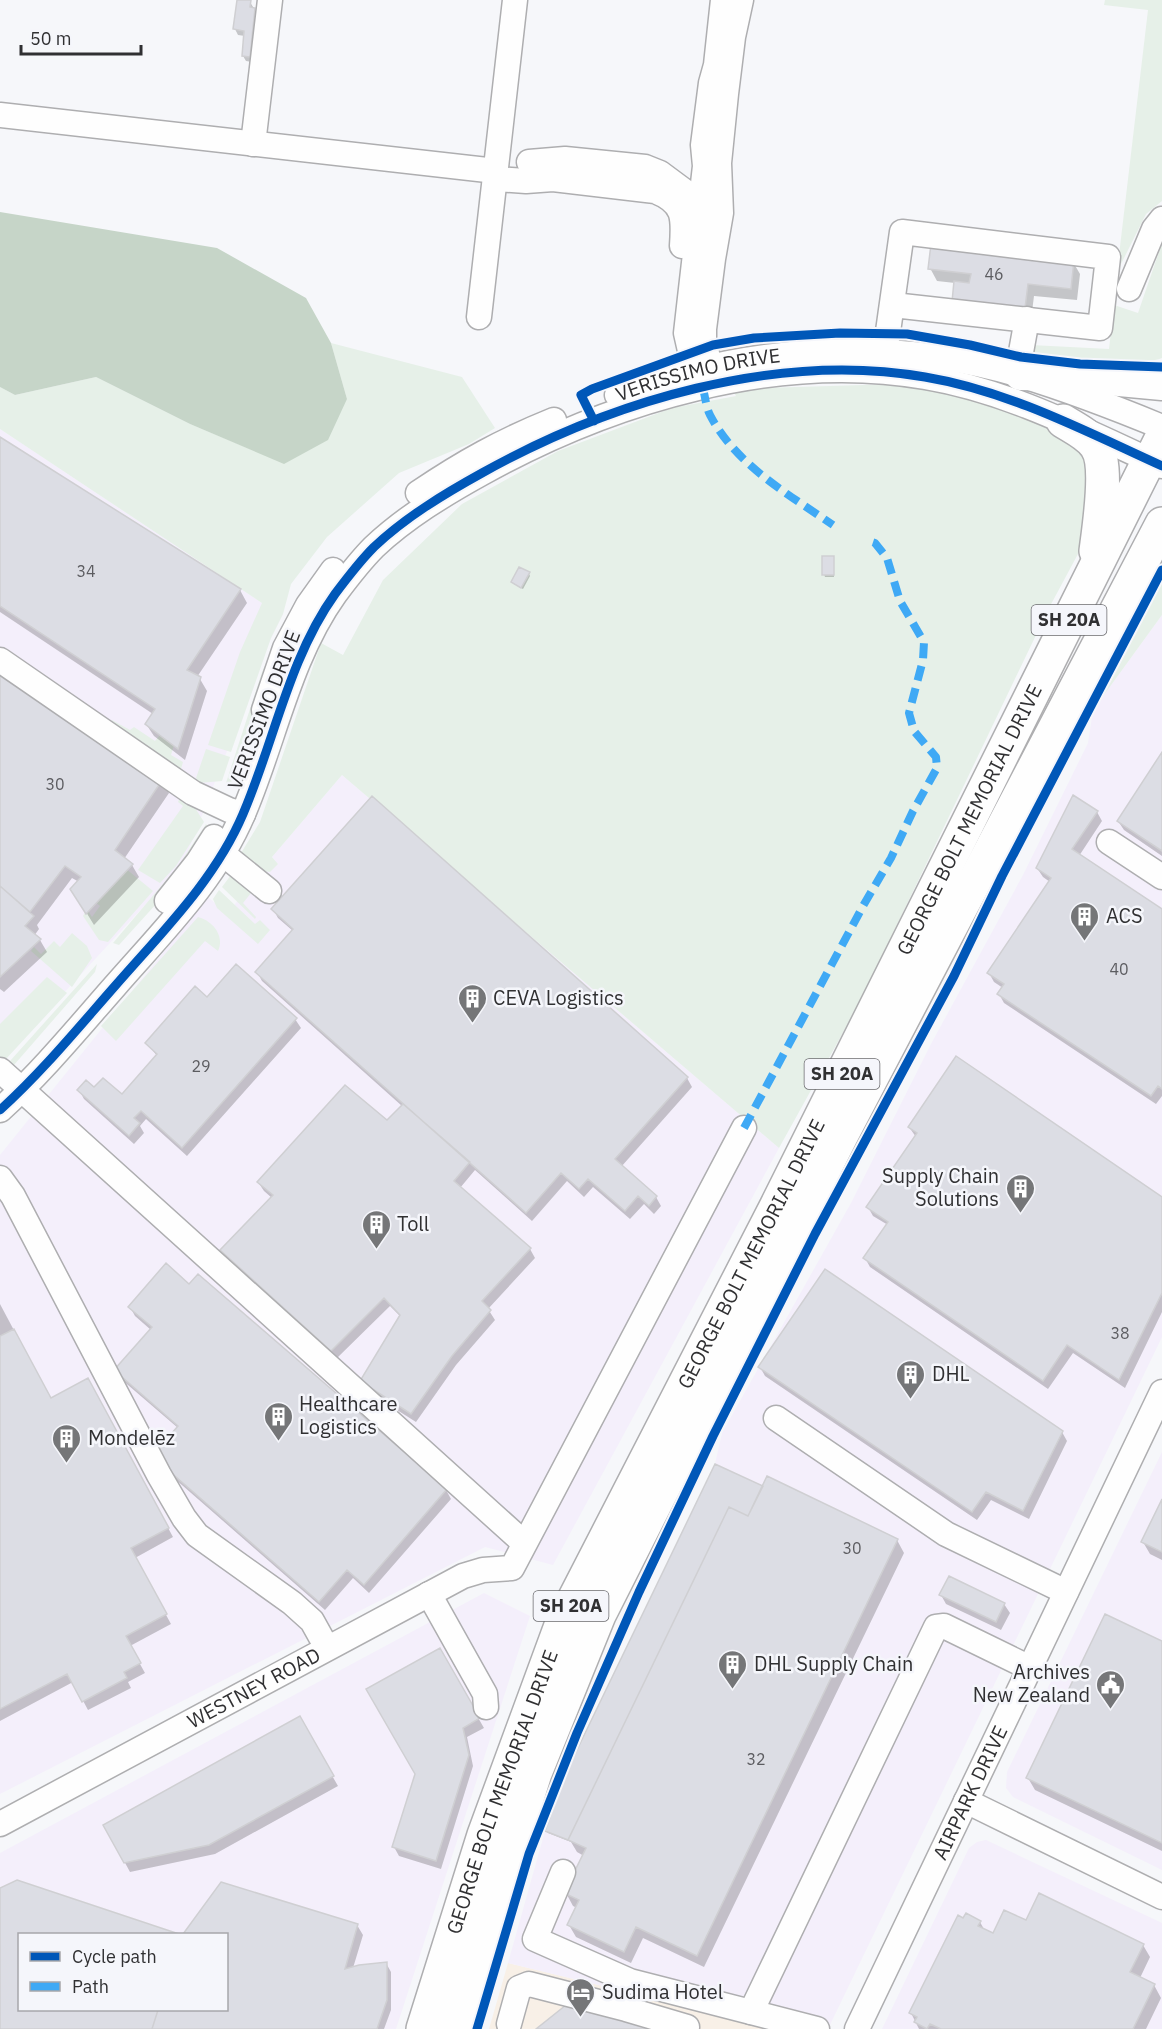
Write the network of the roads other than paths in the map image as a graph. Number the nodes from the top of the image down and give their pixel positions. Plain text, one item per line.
1 (270, 0) edge
2 (515, 0) edge
3 (735, 2) edge
4 (0, 115) edge
5 (253, 144) junction
6 (496, 170) junction
7 (527, 171) junction
8 (711, 210) junction
9 (1162, 219) edge
10 (1129, 289) dead end
11 (893, 305) junction
12 (479, 316) dead end
13 (688, 316) junction
14 (1027, 319) junction
15 (885, 353) junction
16 (1018, 375) junction
17 (704, 378) junction
18 (1162, 385) edge
19 (1063, 421) junction
20 (1162, 428) edge
21 (1158, 453) edge
22 (1159, 532) edge
23 (1093, 571) junction
24 (0, 660) edge
25 (236, 812) junction
26 (1109, 842) dead end
27 (222, 853) junction
28 (1162, 877) edge
29 (269, 891) dead end
30 (8, 1084) edge
31 (0, 1110) edge
32 (744, 1128) dead end
33 (0, 1178) edge
34 (1162, 1392) edge
35 (776, 1418) dead end
36 (524, 1544) junction
37 (1066, 1592) junction
38 (429, 1594) junction
39 (327, 1648) junction
40 (1030, 1668) junction
41 (486, 1707) dead end
42 (966, 1801) junction
43 (0, 1824) edge
44 (563, 1872) dead end
45 (1162, 1897) edge
46 (751, 2012) junction
47 (509, 2024) dead end
48 (690, 2028) edge
49 (423, 2029) edge
50 (454, 2029) edge
51 (817, 2029) edge
52 (857, 2029) edge

1 - 5 street
2 - 6 street
3 - 8 street
3 - 8 street
4 - 5 street
5 - 6 street
6 - 7 street
6 - 12 street
7 - 8 street
7 - 13 street
8 - 13 street
8 - 17 street
9 - 10 street
11 - 14 street
11 - 14 street
11 - 15 street
13 - 17 street
14 - 16 street
15 - 16 street, VERISSIMO DRIVE
15 - 17 street, VERISSIMO DRIVE
16 - 18 main road
16 - 20 street, VERISSIMO DRIVE
17 - 19 street, VERISSIMO DRIVE
17 - 25 street, VERISSIMO DRIVE
19 - 21 street, VERISSIMO DRIVE
19 - 23 highway
21 - 23 highway, GEORGE BOLT MEMORIAL DRIVE / SH 20A
22 - 50 highway, GEORGE BOLT MEMORIAL DRIVE / SH 20A
23 - 49 highway, GEORGE BOLT MEMORIAL DRIVE / SH 20A
24 - 25 street
25 - 27 street, VERISSIMO DRIVE
25 - 30 street, VERISSIMO DRIVE
26 - 28 street
27 - 29 street
27 - 30 street, VERISSIMO DRIVE
30 - 31 street, VERISSIMO DRIVE
30 - 36 street
32 - 36 street
33 - 39 street
34 - 37 street, AIRPARK DRIVE
35 - 37 street
36 - 38 street, WESTNEY ROAD
37 - 40 street, AIRPARK DRIVE
38 - 39 street, WESTNEY ROAD
38 - 41 street
39 - 43 street, WESTNEY ROAD
40 - 42 street, AIRPARK DRIVE
40 - 46 street
42 - 45 street
42 - 52 street, AIRPARK DRIVE
44 - 46 street
46 - 51 street
47 - 48 street

